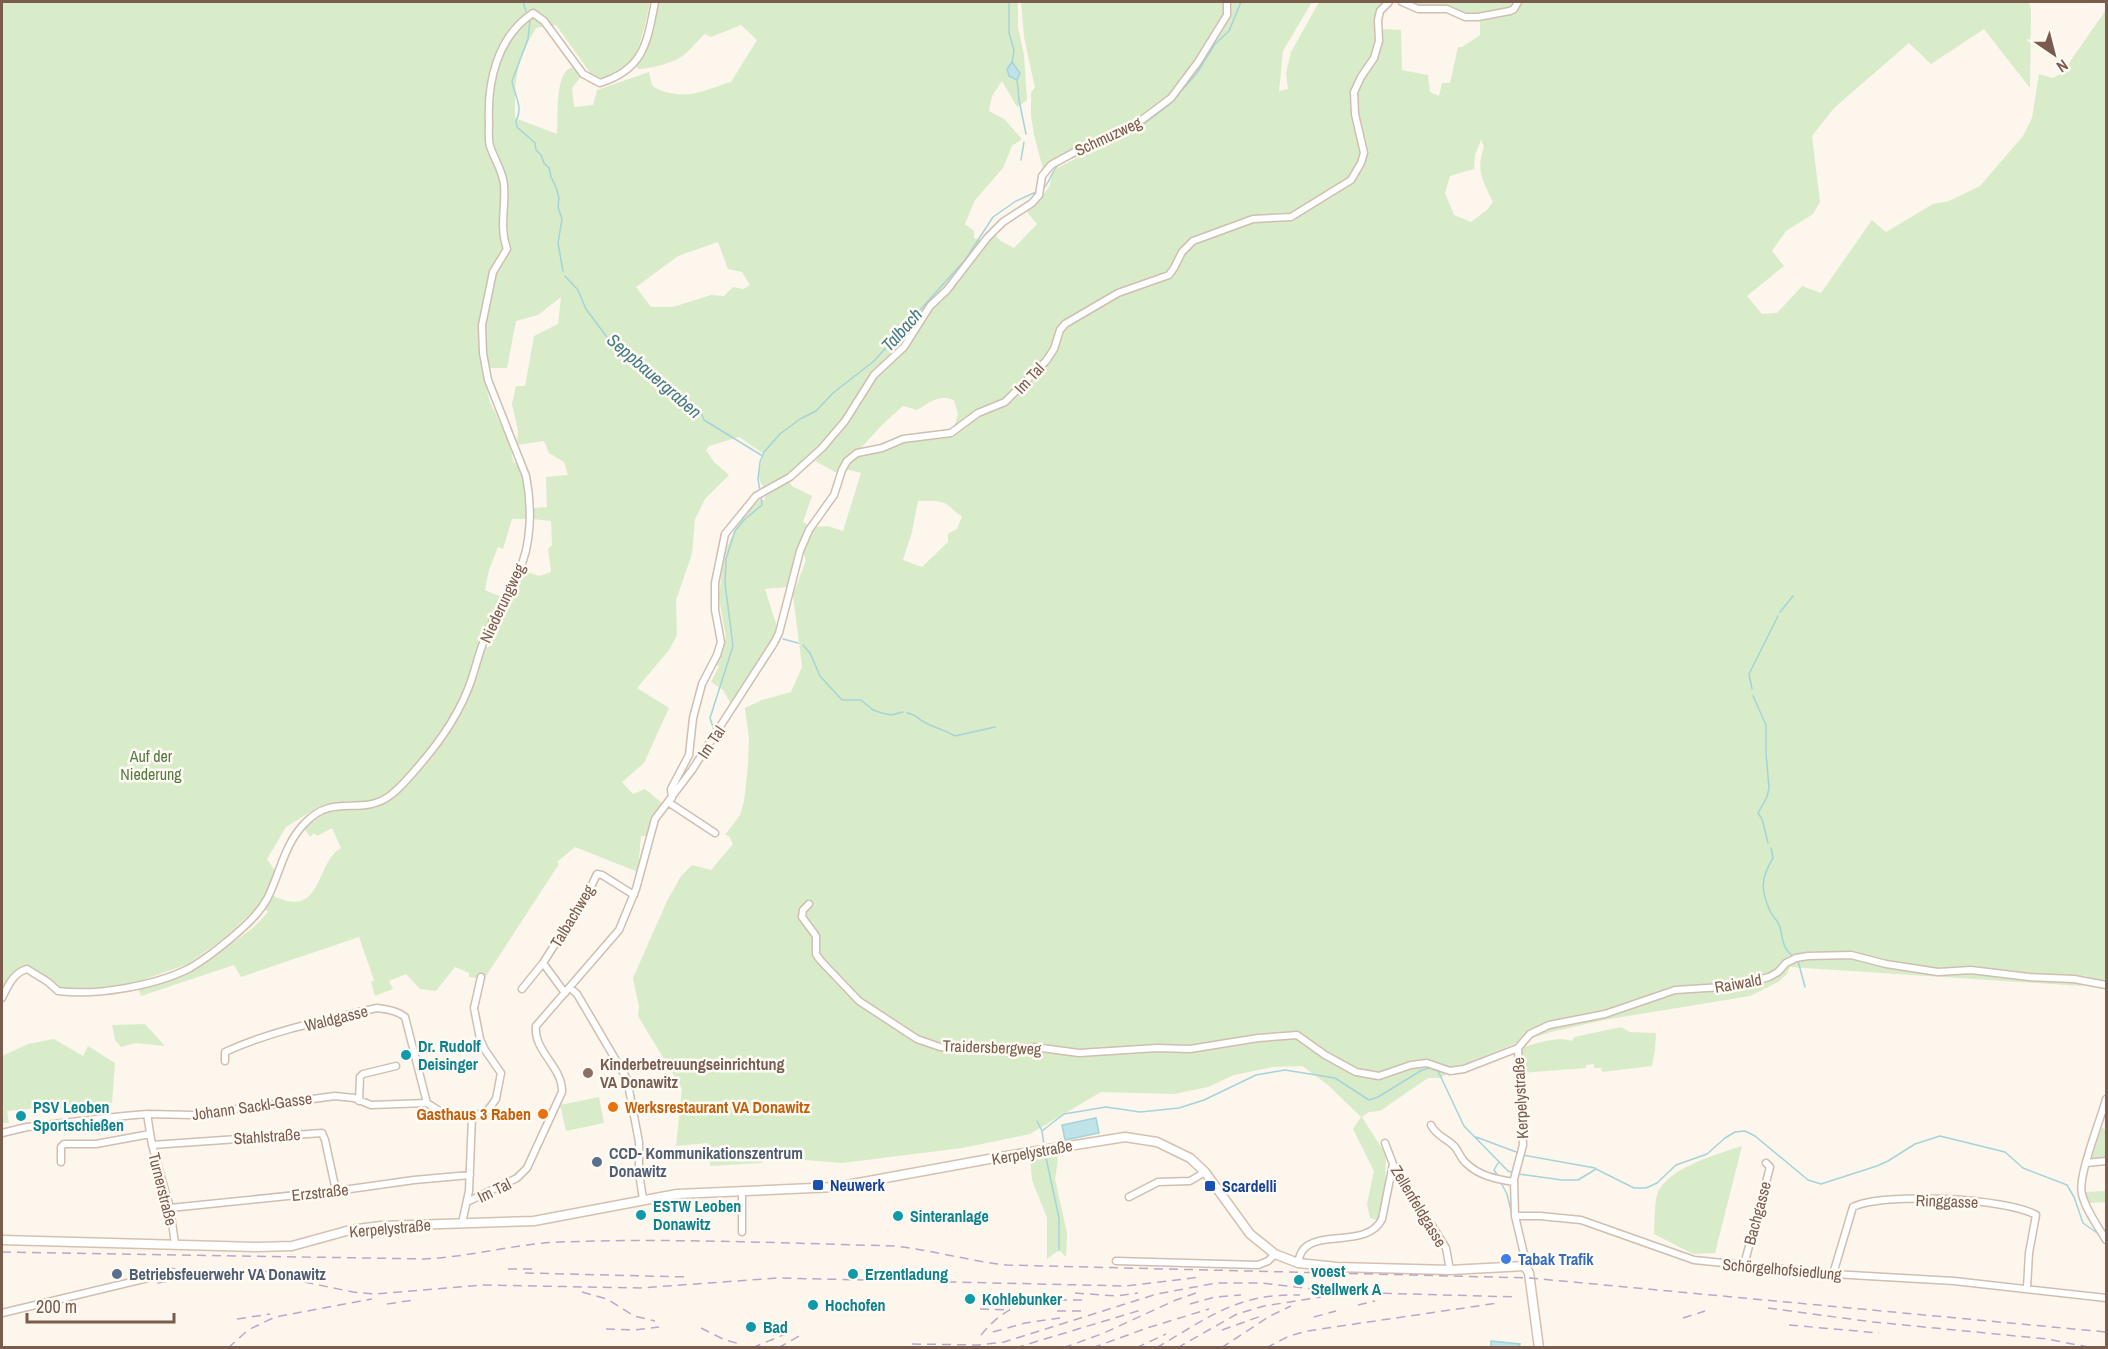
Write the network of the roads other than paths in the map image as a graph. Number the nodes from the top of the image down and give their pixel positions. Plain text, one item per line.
1 (655, 2) edge
2 (1227, 2) edge
3 (1389, 2) edge
4 (1402, 2) edge
5 (1518, 2) edge
6 (1042, 180) joint
7 (670, 800) junction
8 (715, 833) dead end
9 (634, 894) junction
10 (809, 904) dead end
11 (543, 963) junction
12 (481, 977) dead end
13 (2106, 985) edge
14 (522, 989) dead end
15 (567, 991) junction
16 (2, 999) edge
17 (1258, 1038) joint
18 (1518, 1047) junction
19 (225, 1061) dead end
20 (396, 1066) dead end
21 (2106, 1099) edge
22 (359, 1101) junction
23 (427, 1102) junction
24 (147, 1114) junction
25 (472, 1117) junction
26 (1431, 1125) dead end
27 (2, 1133) edge
28 (150, 1134) junction
29 (1385, 1143) dead end
30 (152, 1145) junction
31 (2106, 1161) edge
32 (61, 1162) dead end
33 (1766, 1163) dead end
34 (2086, 1163) junction
35 (1393, 1164) junction
36 (1205, 1172) junction
37 (470, 1175) junction
38 (1514, 1180) junction
39 (336, 1191) junction
40 (742, 1191) junction
41 (1129, 1197) dead end
42 (643, 1199) junction
43 (467, 1203) junction
44 (170, 1208) junction
45 (1515, 1216) junction
46 (462, 1223) junction
47 (742, 1232) dead end
48 (2, 1240) edge
49 (2106, 1240) edge
50 (175, 1244) junction
51 (1275, 1254) junction
52 (1116, 1261) dead end
53 (1298, 1263) junction
54 (1744, 1265) junction
55 (1525, 1266) junction
56 (1450, 1270) junction
57 (173, 1272) dead end
58 (1833, 1274) junction
59 (2027, 1288) junction
60 (2106, 1298) edge
61 (2, 1313) edge
62 (1539, 1347) edge

1 - 16 street, Niederungweg
2 - 6 street, Schmuzweg
3 - 7 street, Im Tal
4 - 5 street
6 - 7 street, Im Tal
7 - 8 street
7 - 9 street, Im Tal
9 - 11 street, Talbachweg
9 - 15 street, Im Tal
10 - 17 street, Traidersbergweg
11 - 14 street, Talbachweg
11 - 15 street, Talbachweg
12 - 25 street
13 - 18 street, Raiwald
15 - 42 street, Talbachweg
15 - 43 street, Im Tal
17 - 18 street, Raiwald
18 - 38 street, Kerpelystraße
19 - 23 street, Waldgasse
20 - 22 street
21 - 34 street
22 - 23 street, Johann Sackl-Gasse
22 - 24 street, Johann Sackl-Gasse
23 - 25 street
24 - 27 street, Johann Sackl-Gasse
24 - 28 street, Turnerstraße
25 - 37 street
26 - 38 street
28 - 30 street, Turnerstraße
28 - 32 street, Turnerstraße
29 - 35 street, Zellenfeldgasse
30 - 39 street, Stahlstraße
30 - 44 street, Turnerstraße
31 - 34 street
33 - 54 street, Bachgasse
34 - 49 street
35 - 53 street
35 - 56 street, Zellenfeldgasse
36 - 40 main road, Kerpelystraße
36 - 41 street
36 - 51 main road, Kerpelystraße
37 - 39 street, Erzstraße
37 - 43 street
38 - 45 street, Kerpelystraße
39 - 44 street, Erzstraße
40 - 42 main road, Kerpelystraße
40 - 47 street
42 - 46 main road, Kerpelystraße
43 - 46 street
44 - 50 street, Turnerstraße
45 - 54 street, Schörgelhofsiedlung
45 - 55 street
46 - 50 main road, Kerpelystraße
48 - 50 main road, Kerpelystraße
51 - 52 street
51 - 53 main road, Kerpelystraße
53 - 56 main road, Kerpelystraße
54 - 58 street, Schörgelhofsiedlung
55 - 56 main road, Kerpelystraße
55 - 62 main road
57 - 61 street
58 - 59 street, Schörgelhofsiedlung
58 - 59 street, Ringgasse
59 - 60 street, Schörgelhofsiedlung

